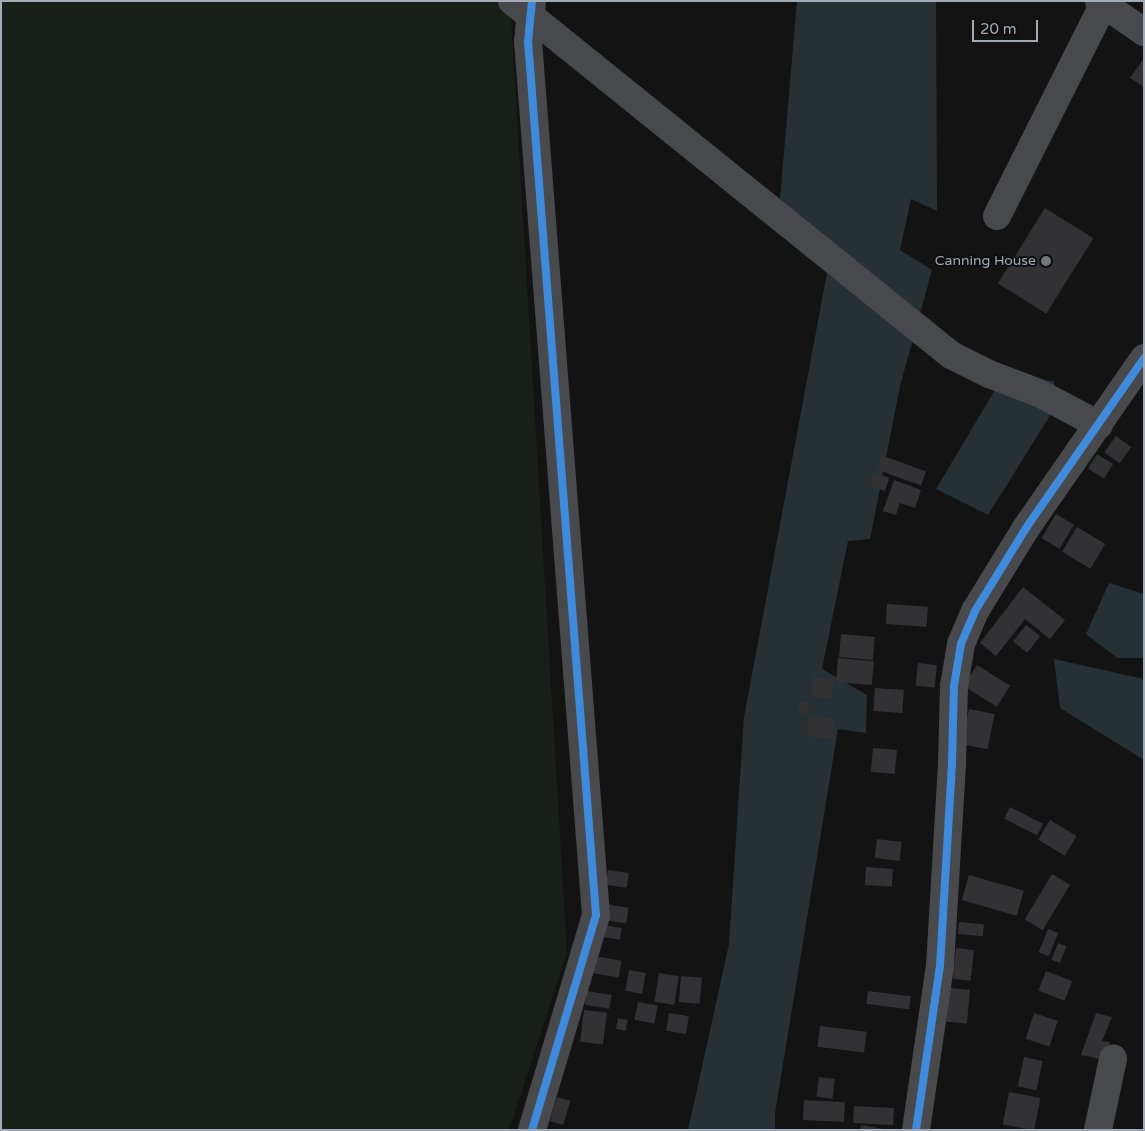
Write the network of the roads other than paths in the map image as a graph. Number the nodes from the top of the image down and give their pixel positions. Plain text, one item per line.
1 (1101, 3) edge
2 (525, 6) edge
3 (1144, 32) edge
4 (997, 216) dead end
5 (1144, 358) edge
6 (1099, 425) junction
7 (1113, 1059) dead end
8 (532, 1130) edge
9 (916, 1130) edge
10 (1098, 1130) edge

1 - 3 street
1 - 4 street
2 - 6 street
2 - 8 street
5 - 6 street
6 - 9 street
7 - 10 street

